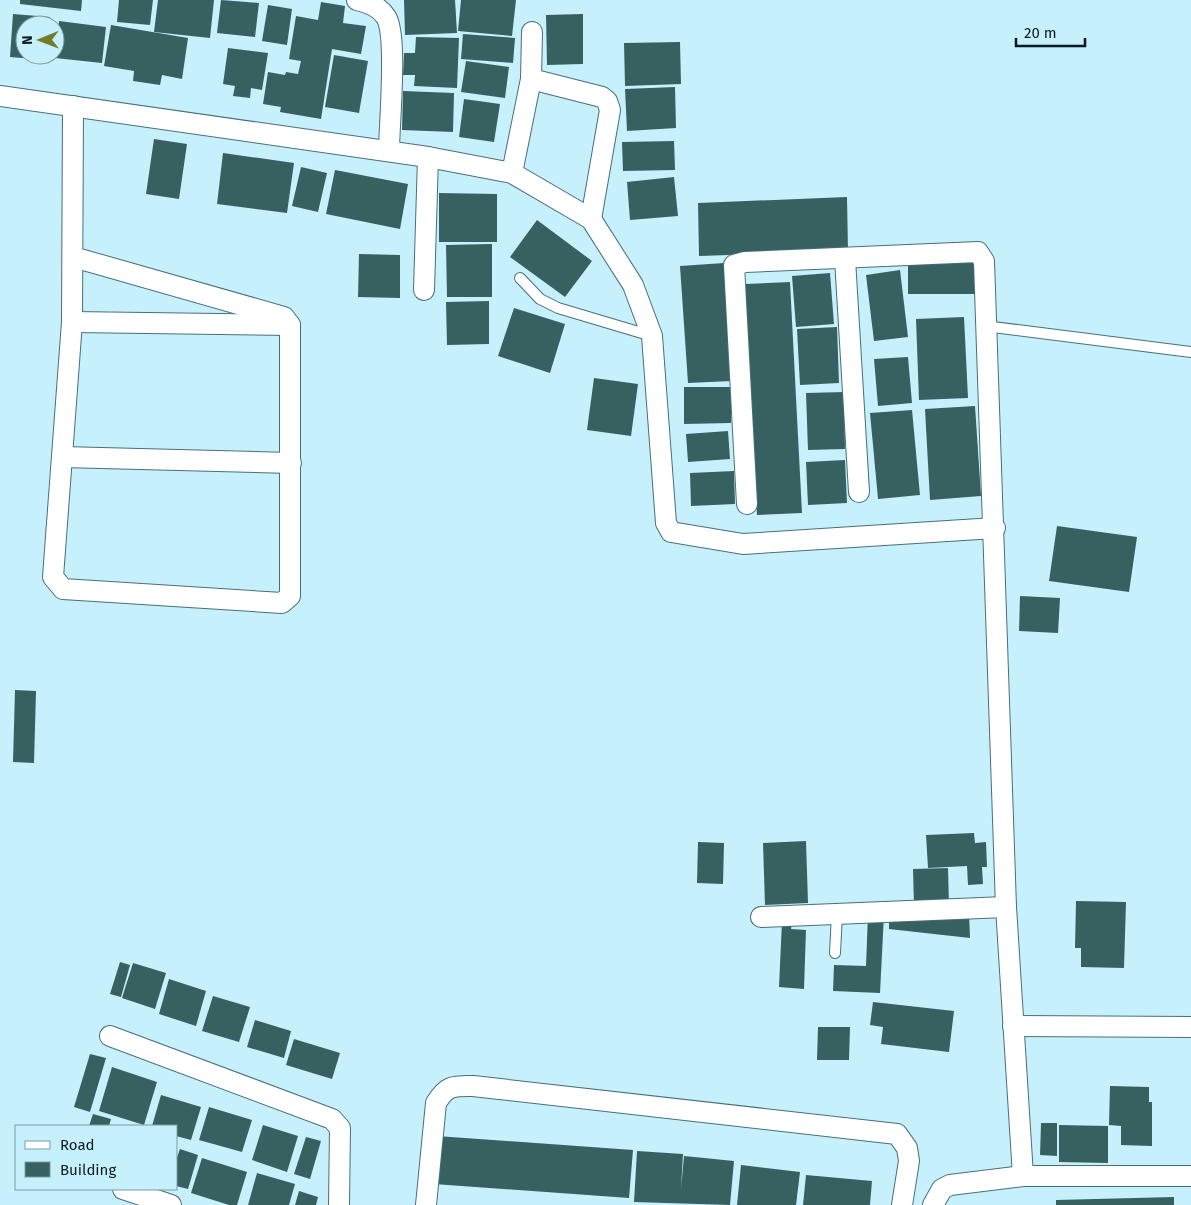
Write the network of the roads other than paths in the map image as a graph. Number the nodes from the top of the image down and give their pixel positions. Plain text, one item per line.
1 (357, 0) edge
2 (532, 32) dead end
3 (531, 79) junction
4 (0, 96) edge
5 (73, 106) junction
6 (388, 151) junction
7 (428, 157) junction
8 (512, 172) junction
9 (591, 219) junction
10 (73, 257) junction
11 (846, 258) junction
12 (520, 278) dead end
13 (424, 290) dead end
14 (72, 322) junction
15 (290, 326) junction
16 (985, 326) junction
17 (652, 336) junction
18 (1191, 352) edge
19 (62, 457) junction
20 (291, 463) junction
21 (859, 492) dead end
22 (746, 504) dead end
23 (995, 528) junction
24 (1006, 907) junction
25 (837, 914) junction
26 (761, 917) dead end
27 (835, 953) dead end
28 (1013, 1026) junction
29 (1191, 1026) edge
30 (110, 1036) dead end
31 (1023, 1176) junction
32 (1191, 1176) edge
33 (126, 1190) edge
34 (171, 1205) edge
35 (339, 1205) edge
36 (426, 1205) edge
37 (902, 1205) edge
38 (933, 1205) edge

1 - 6 street
2 - 3 street
3 - 8 street
3 - 9 street
4 - 5 street
5 - 6 street
5 - 10 street
6 - 7 street
7 - 8 street
7 - 13 street
8 - 9 street
9 - 17 street
10 - 14 street
10 - 15 street
11 - 16 street
11 - 21 street
11 - 22 street
12 - 17 lane
14 - 15 street
14 - 19 street
15 - 20 street
16 - 18 lane
16 - 23 street
17 - 23 street
19 - 20 street
19 - 20 street
23 - 24 street
24 - 25 street
24 - 28 street
25 - 26 street
25 - 27 lane
28 - 29 street
28 - 31 street
30 - 35 street
31 - 32 street
31 - 38 street
33 - 34 street
36 - 37 street

